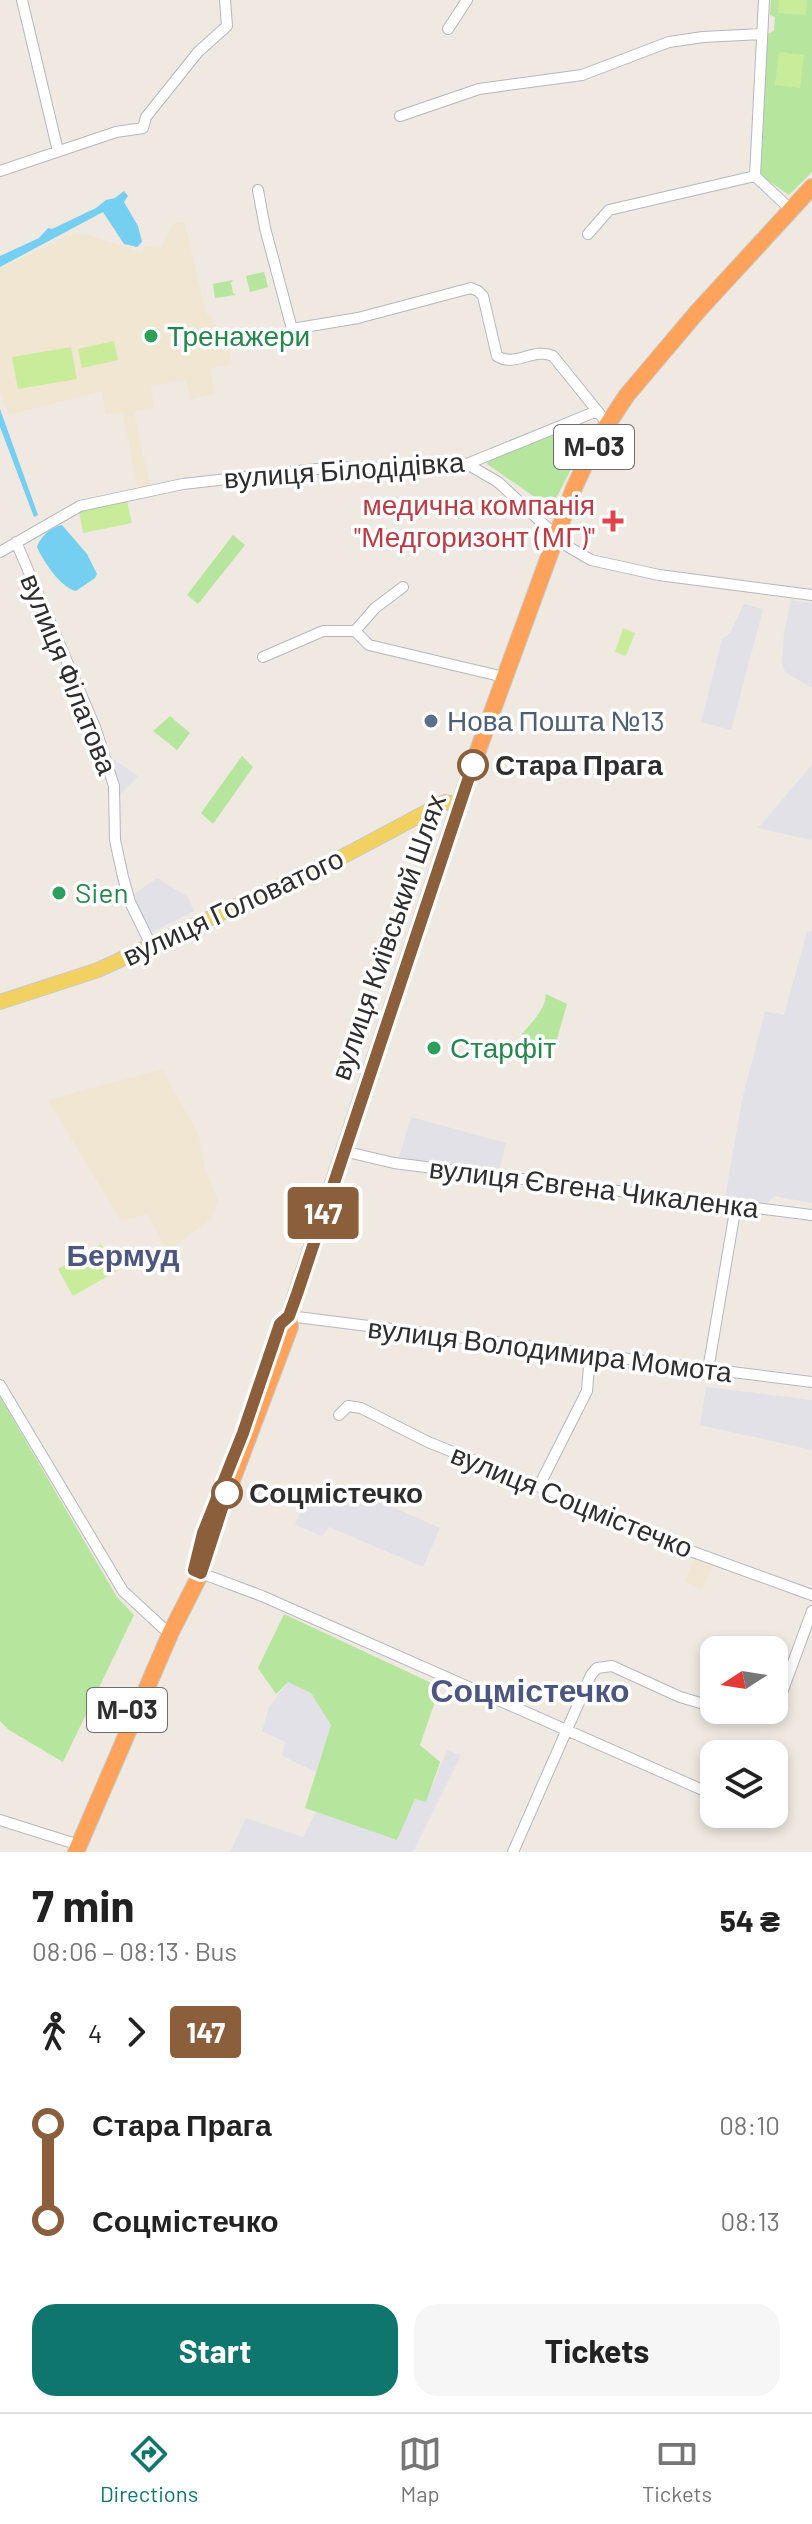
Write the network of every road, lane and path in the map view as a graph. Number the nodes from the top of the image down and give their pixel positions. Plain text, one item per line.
1 (22, 0) edge
2 (225, 0) edge
3 (467, 0) edge
4 (764, 0) edge
5 (448, 29) dead end
6 (762, 34) junction
7 (400, 116) dead end
8 (58, 151) junction
9 (0, 171) edge
10 (755, 176) junction
11 (812, 187) edge
12 (258, 190) dead end
13 (789, 212) junction
14 (588, 234) dead end
15 (602, 417) junction
16 (467, 464) junction
17 (555, 534) junction
18 (16, 542) junction
19 (0, 552) edge
20 (403, 587) dead end
21 (812, 595) edge
22 (355, 631) junction
23 (263, 657) dead end
24 (504, 677) junction
25 (460, 805) junction
26 (151, 945) junction
27 (0, 1002) edge
28 (343, 1151) junction
29 (736, 1205) junction
30 (812, 1215) edge
31 (289, 1316) junction
32 (590, 1354) junction
33 (708, 1370) junction
34 (812, 1382) edge
35 (0, 1385) edge
36 (339, 1415) dead end
37 (539, 1486) junction
38 (197, 1571) junction
39 (812, 1595) edge
40 (812, 1611) edge
41 (167, 1630) junction
42 (788, 1676) edge
43 (700, 1703) edge
44 (566, 1730) junction
45 (700, 1789) edge
46 (0, 1820) edge
47 (72, 1848) edge
48 (513, 1852) edge

1 - 8 street
2 - 8 street
3 - 5 street
4 - 6 street
6 - 7 street
6 - 10 street
8 - 9 street
10 - 13 street
10 - 14 street
11 - 13 highway, вулиця Київський Шлях / М-03
12 - 15 street
13 - 15 highway, вулиця Київський Шлях / М-03
15 - 16 street, вулиця Білодідівка
15 - 17 highway, вулиця Київський Шлях / М-03
16 - 17 street
16 - 18 street, вулиця Білодідівка
17 - 21 street
17 - 24 highway, вулиця Київський Шлях / М-03
18 - 19 street, вулиця Білодідівка
18 - 26 street, вулиця Філатова
20 - 22 street
22 - 23 street
22 - 24 street
24 - 25 highway, вулиця Київський Шлях / М-03
25 - 26 main road, вулиця Головатого
25 - 28 highway, вулиця Київський Шлях / М-03
26 - 27 main road, вулиця Головатого
28 - 29 street, вулиця Євгена Чикаленка
28 - 31 highway, вулиця Київський Шлях / М-03
29 - 30 street, вулиця Євгена Чикаленка
29 - 33 street
31 - 32 street, вулиця Володимира Момота
31 - 38 highway, вулиця Київський Шлях / М-03
32 - 33 street, вулиця Володимира Момота
32 - 37 street
33 - 34 street, вулиця Володимира Момота
35 - 41 street
36 - 37 street, вулиця Соцмістечко
37 - 39 street, вулиця Соцмістечко
38 - 41 highway, вулиця Київський Шлях / М-03
38 - 44 street
40 - 42 street
41 - 47 highway, вулиця Київський Шлях / М-03
43 - 44 street
44 - 45 street
44 - 48 street
46 - 47 street

